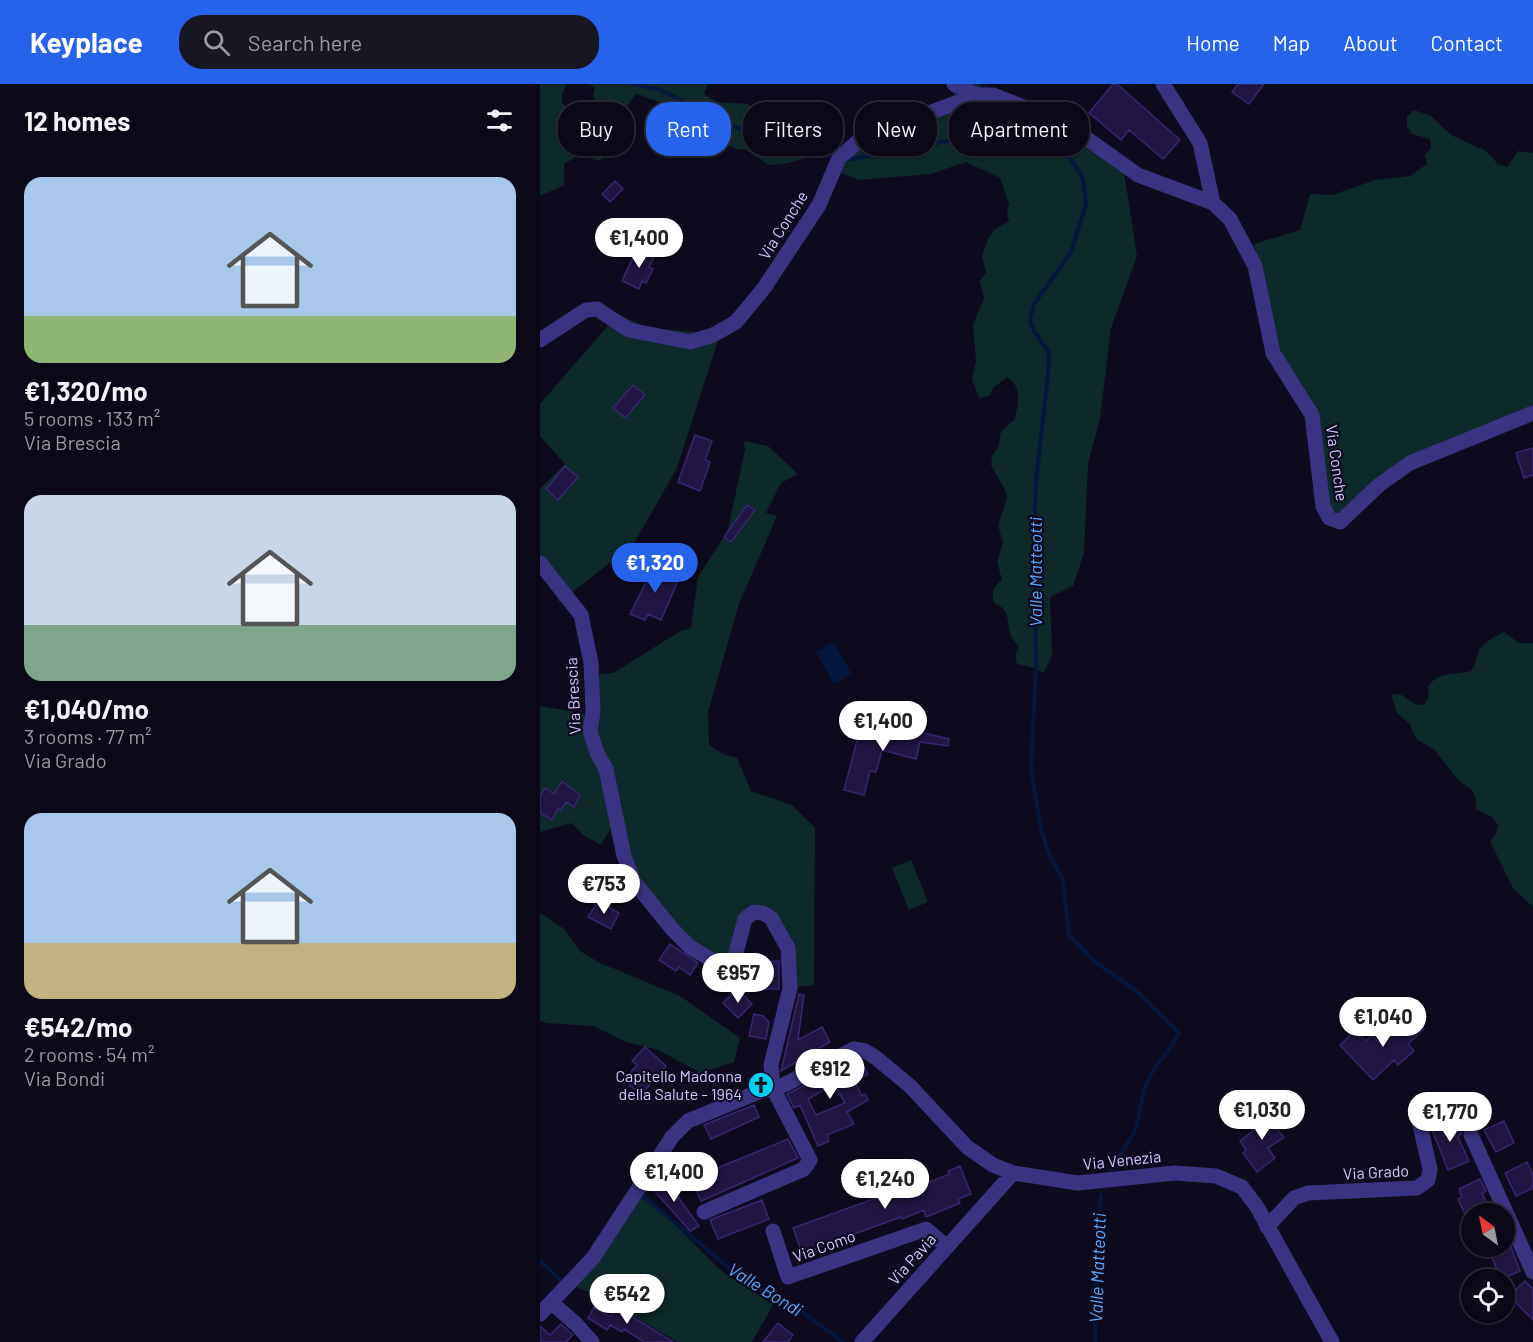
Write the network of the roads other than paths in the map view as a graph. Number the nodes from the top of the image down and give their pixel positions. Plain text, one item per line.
1 (954, 84) edge
2 (1163, 84) edge
3 (976, 95) junction
4 (1213, 203) junction
5 (540, 340) edge
6 (1533, 413) edge
7 (540, 563) edge
8 (772, 1088) junction
9 (1417, 1112) dead end
10 (1471, 1135) dead end
11 (1013, 1173) junction
12 (704, 1212) dead end
13 (1267, 1227) junction
14 (772, 1231) dead end
15 (948, 1246) junction
16 (1533, 1272) edge
17 (552, 1303) junction
18 (540, 1314) edge
19 (592, 1342) edge
20 (862, 1342) edge
21 (1332, 1342) edge

1 - 3 street
2 - 4 street
3 - 4 street, Via Conche
3 - 5 street, Via Conche
4 - 6 street, Via Conche
7 - 8 street, Via Brescia
8 - 11 street, Via Venezia
8 - 12 street
8 - 17 street, Via Venezia
9 - 13 street, Via Grado
10 - 16 street
11 - 13 street, Via Venezia
11 - 15 street, Via Pavia
13 - 21 street, Via Venezia
14 - 15 street, Via Como
15 - 20 street, Via Pavia
17 - 18 street, Via Venezia
17 - 19 street

